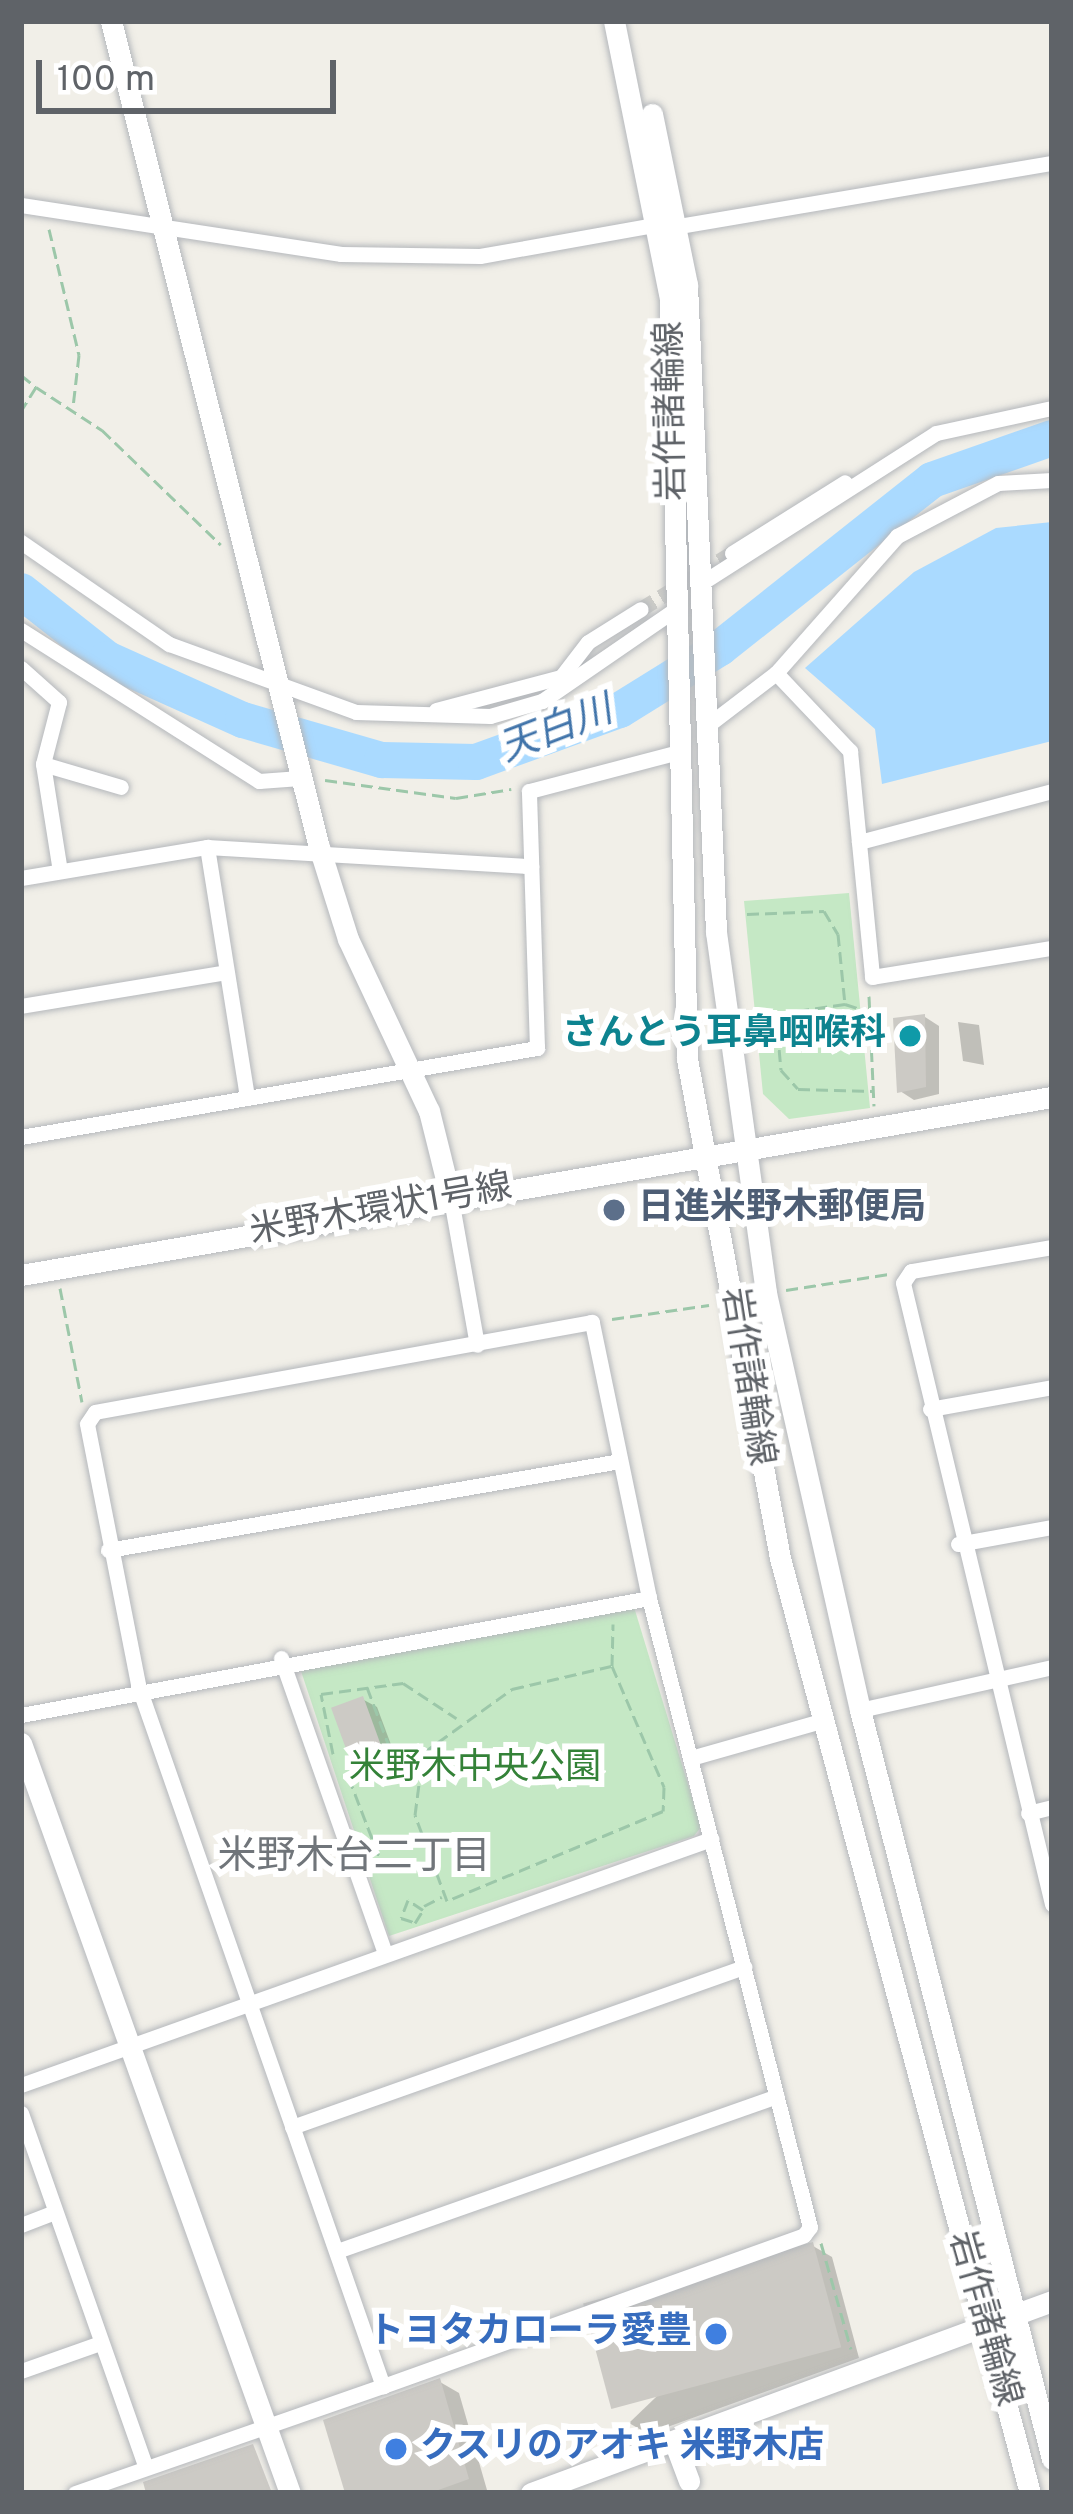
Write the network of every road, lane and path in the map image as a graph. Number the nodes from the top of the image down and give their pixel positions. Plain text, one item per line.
1 (111, 21) edge
2 (614, 21) edge
3 (626, 21) edge
4 (1052, 163) edge
5 (21, 205) edge
6 (45, 214) junction
7 (159, 219) junction
8 (670, 225) junction
9 (21, 375) edge
10 (36, 387) junction
11 (72, 408) junction
12 (1052, 408) edge
13 (21, 411) edge
14 (852, 480) junction
15 (1052, 480) edge
16 (21, 542) edge
17 (242, 550) junction
18 (732, 554) tunnel mouth
19 (700, 584) junction
20 (640, 609) tunnel mouth
21 (675, 615) junction
22 (21, 630) edge
23 (21, 668) edge
24 (776, 673) junction
25 (276, 684) junction
26 (422, 713) junction
27 (708, 725) junction
28 (675, 753) junction
29 (43, 764) junction
30 (299, 773) junction
31 (121, 787) dead end
32 (536, 789) junction
33 (1052, 791) edge
34 (859, 842) junction
35 (207, 847) junction
36 (319, 847) junction
37 (531, 866) junction
38 (60, 871) junction
39 (21, 878) edge
40 (747, 914) dead end
41 (1052, 948) edge
42 (226, 972) junction
43 (872, 976) junction
44 (845, 1004) junction
45 (21, 1006) edge
46 (867, 1011) junction
47 (413, 1070) junction
48 (873, 1091) junction
49 (1052, 1097) edge
50 (248, 1098) junction
51 (876, 1130) junction
52 (21, 1137) edge
53 (742, 1145) junction
54 (705, 1151) junction
55 (452, 1198) junction
56 (1052, 1246) edge
57 (56, 1268) junction
58 (910, 1271) junction
59 (21, 1274) edge
60 (766, 1293) junction
61 (734, 1301) junction
62 (592, 1322) junction
63 (477, 1345) junction
64 (1052, 1387) edge
65 (930, 1408) junction
66 (87, 1424) junction
67 (620, 1461) junction
68 (1052, 1527) edge
69 (958, 1544) junction
70 (108, 1550) junction
71 (649, 1598) junction
72 (611, 1604) junction
73 (281, 1658) junction
74 (612, 1666) junction
75 (1052, 1666) edge
76 (991, 1677) junction
77 (138, 1685) junction
78 (366, 1685) junction
79 (860, 1711) junction
80 (21, 1715) edge
81 (302, 1716) junction
82 (457, 1720) junction
83 (821, 1721) junction
84 (23, 1754) edge
85 (691, 1758) junction
86 (395, 1762) junction
87 (419, 1762) junction
88 (1052, 1807) edge
89 (1028, 1813) junction
90 (711, 1839) junction
91 (385, 1872) dead end
92 (446, 1895) junction
93 (1052, 1904) edge
94 (422, 1907) dead end
95 (386, 1954) junction
96 (745, 1967) junction
97 (253, 2002) junction
98 (132, 2044) junction
99 (21, 2085) edge
100 (776, 2096) junction
101 (21, 2113) edge
102 (292, 2127) junction
103 (53, 2213) junction
104 (21, 2225) edge
105 (810, 2227) junction
106 (337, 2251) junction
107 (1052, 2301) edge
108 (1010, 2318) junction
109 (986, 2327) junction
110 (100, 2343) junction
111 (21, 2371) edge
112 (857, 2372) junction
113 (383, 2386) junction
114 (266, 2424) junction
115 (674, 2441) junction
116 (1052, 2459) edge
117 (146, 2467) junction
118 (693, 2489) edge
119 (75, 2493) edge
120 (290, 2493) edge
121 (531, 2493) edge
122 (1030, 2493) edge

1 - 7 main road
2 - 8 main road, 岩作諸輪線
3 - 8 main road, 岩作諸輪線
4 - 8 street
5 - 6 street
6 - 7 street
6 - 11 path
7 - 8 street
7 - 17 main road
8 - 19 main road, 岩作諸輪線
8 - 21 main road, 岩作諸輪線
9 - 10 path
10 - 11 path
10 - 13 path
11 - 17 path
12 - 14 street
14 - 18 street
14 - 19 street
15 - 24 street
16 - 25 street
17 - 25 main road
19 - 27 main road, 岩作諸輪線
20 - 26 street
21 - 26 street
21 - 28 main road, 岩作諸輪線
22 - 30 street
23 - 29 street
24 - 27 street
24 - 34 street
25 - 26 street
25 - 30 main road
27 - 53 main road, 岩作諸輪線
28 - 32 street
28 - 54 main road, 岩作諸輪線
29 - 31 street
29 - 38 street
30 - 32 path
30 - 36 main road
32 - 37 street
33 - 34 street
34 - 43 street
35 - 36 street
35 - 38 street
35 - 42 street
36 - 37 street
36 - 47 main road
37 - 47 street
38 - 39 street
40 - 44 path
41 - 43 street
42 - 45 street
42 - 50 street
43 - 46 path
44 - 46 path
44 - 48 path
46 - 48 path
47 - 50 street
47 - 55 main road
48 - 51 path
49 - 51 main road, 米野木環状1号線
50 - 52 street
51 - 53 main road, 米野木環状1号線
53 - 54 main road, 米野木環状1号線
53 - 60 main road, 岩作諸輪線
54 - 55 main road, 米野木環状1号線
54 - 61 main road, 岩作諸輪線
55 - 57 main road, 米野木環状1号線
55 - 63 street
56 - 58 street
57 - 59 main road, 米野木環状1号線
57 - 66 path
58 - 60 path
58 - 65 street
60 - 79 main road, 岩作諸輪線
61 - 62 path
61 - 83 main road, 岩作諸輪線
62 - 63 street
62 - 67 street
63 - 66 street
64 - 65 street
65 - 69 street
66 - 70 street
67 - 70 street
67 - 71 street
68 - 69 street
69 - 76 street
70 - 77 street
71 - 72 street
71 - 85 street
72 - 73 street
72 - 74 path
73 - 77 street
73 - 81 street
74 - 82 path
74 - 92 path
75 - 76 street
76 - 79 street
76 - 89 street
77 - 80 street
77 - 97 street
78 - 81 path
78 - 82 path
78 - 86 path
79 - 108 main road, 岩作諸輪線
81 - 95 street
82 - 87 path
83 - 85 street
83 - 109 main road, 岩作諸輪線
84 - 98 main road
85 - 90 street
86 - 87 path
86 - 91 path
87 - 92 path
88 - 89 street
89 - 93 street
90 - 95 street
90 - 96 street
92 - 94 path
95 - 97 street
96 - 100 street
96 - 102 street
97 - 98 street
97 - 102 street
98 - 99 street
98 - 114 main road
100 - 105 street
100 - 106 street
101 - 103 street
102 - 106 street
103 - 104 street
103 - 110 street
105 - 112 path
105 - 113 street
106 - 113 street
107 - 108 main road
108 - 109 main road
108 - 116 main road, 岩作諸輪線
109 - 112 main road
109 - 122 main road, 岩作諸輪線
110 - 111 street
110 - 117 street
112 - 115 main road
113 - 114 street
114 - 117 street
114 - 120 main road
115 - 118 main road
115 - 121 main road
117 - 119 street

